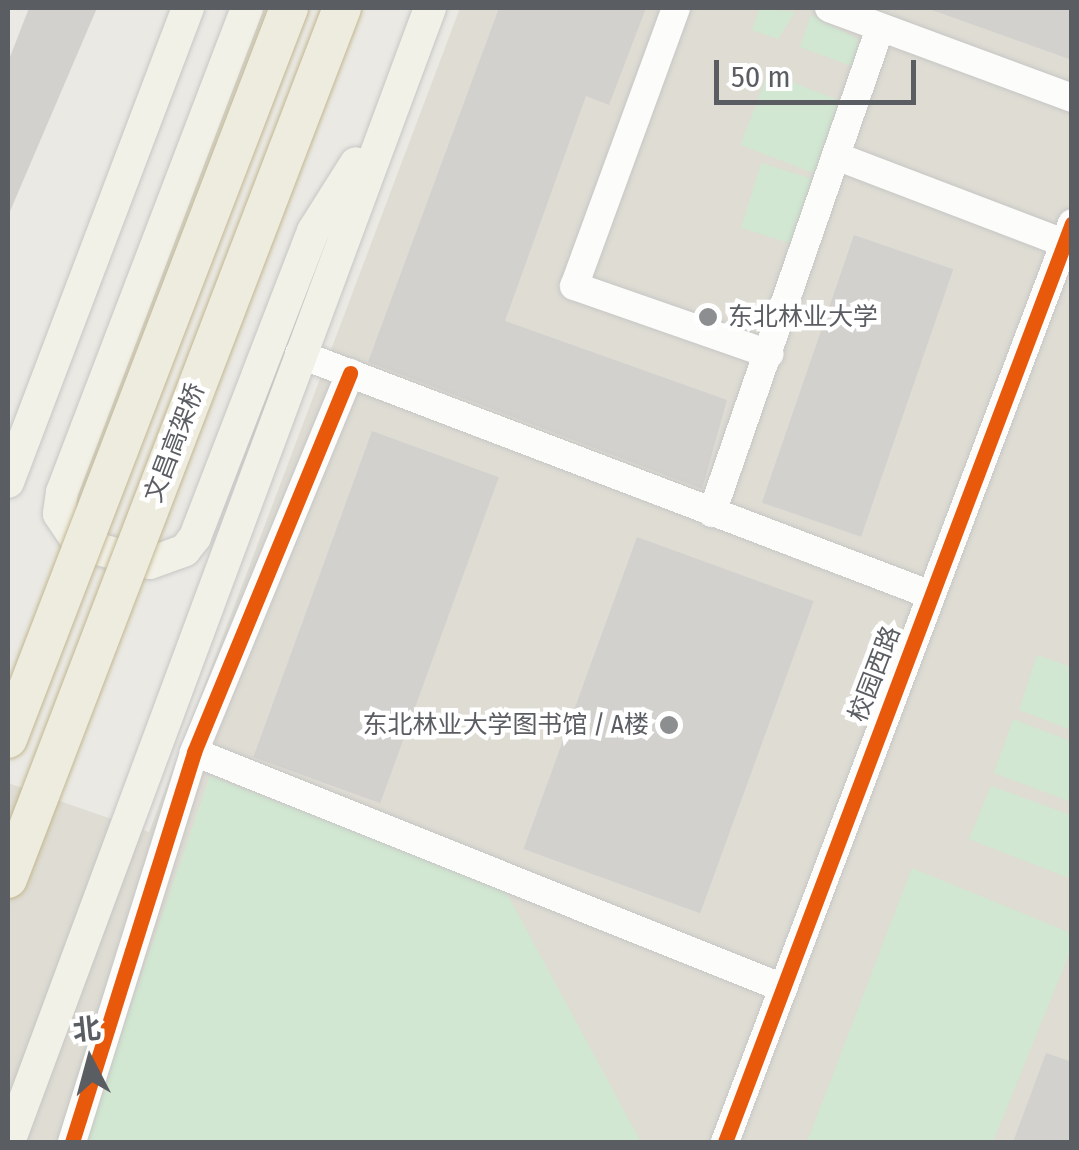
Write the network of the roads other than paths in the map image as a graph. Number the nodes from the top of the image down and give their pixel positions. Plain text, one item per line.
1 (188, 8) edge
2 (246, 8) edge
3 (289, 8) edge
4 (342, 8) edge
5 (430, 8) edge
6 (676, 8) edge
7 (829, 8) edge
8 (880, 28) junction
9 (1072, 98) edge
10 (390, 109) junction
11 (836, 156) junction
12 (1068, 233) edge
13 (299, 354) junction
14 (768, 354) junction
15 (350, 372) junction
16 (8, 482) edge
17 (712, 513) junction
18 (932, 595) junction
19 (8, 740) edge
20 (194, 752) junction
21 (8, 879) edge
22 (783, 988) junction
23 (9, 1142) edge
24 (72, 1142) edge
25 (725, 1142) edge

1 - 16 main road
2 - 10 main road
3 - 19 highway, 文昌高架桥, bridge
4 - 21 highway, 文昌高架桥, bridge
5 - 10 main road
6 - 14 street
7 - 8 street
8 - 9 street
8 - 11 street
10 - 13 main road
11 - 12 street
11 - 14 street
12 - 18 street, 校园西路
13 - 15 street
13 - 23 main road
14 - 17 street
15 - 17 street
15 - 20 street
17 - 18 street
18 - 22 street, 校园西路
20 - 22 street
20 - 24 street
22 - 25 street, 校园西路

